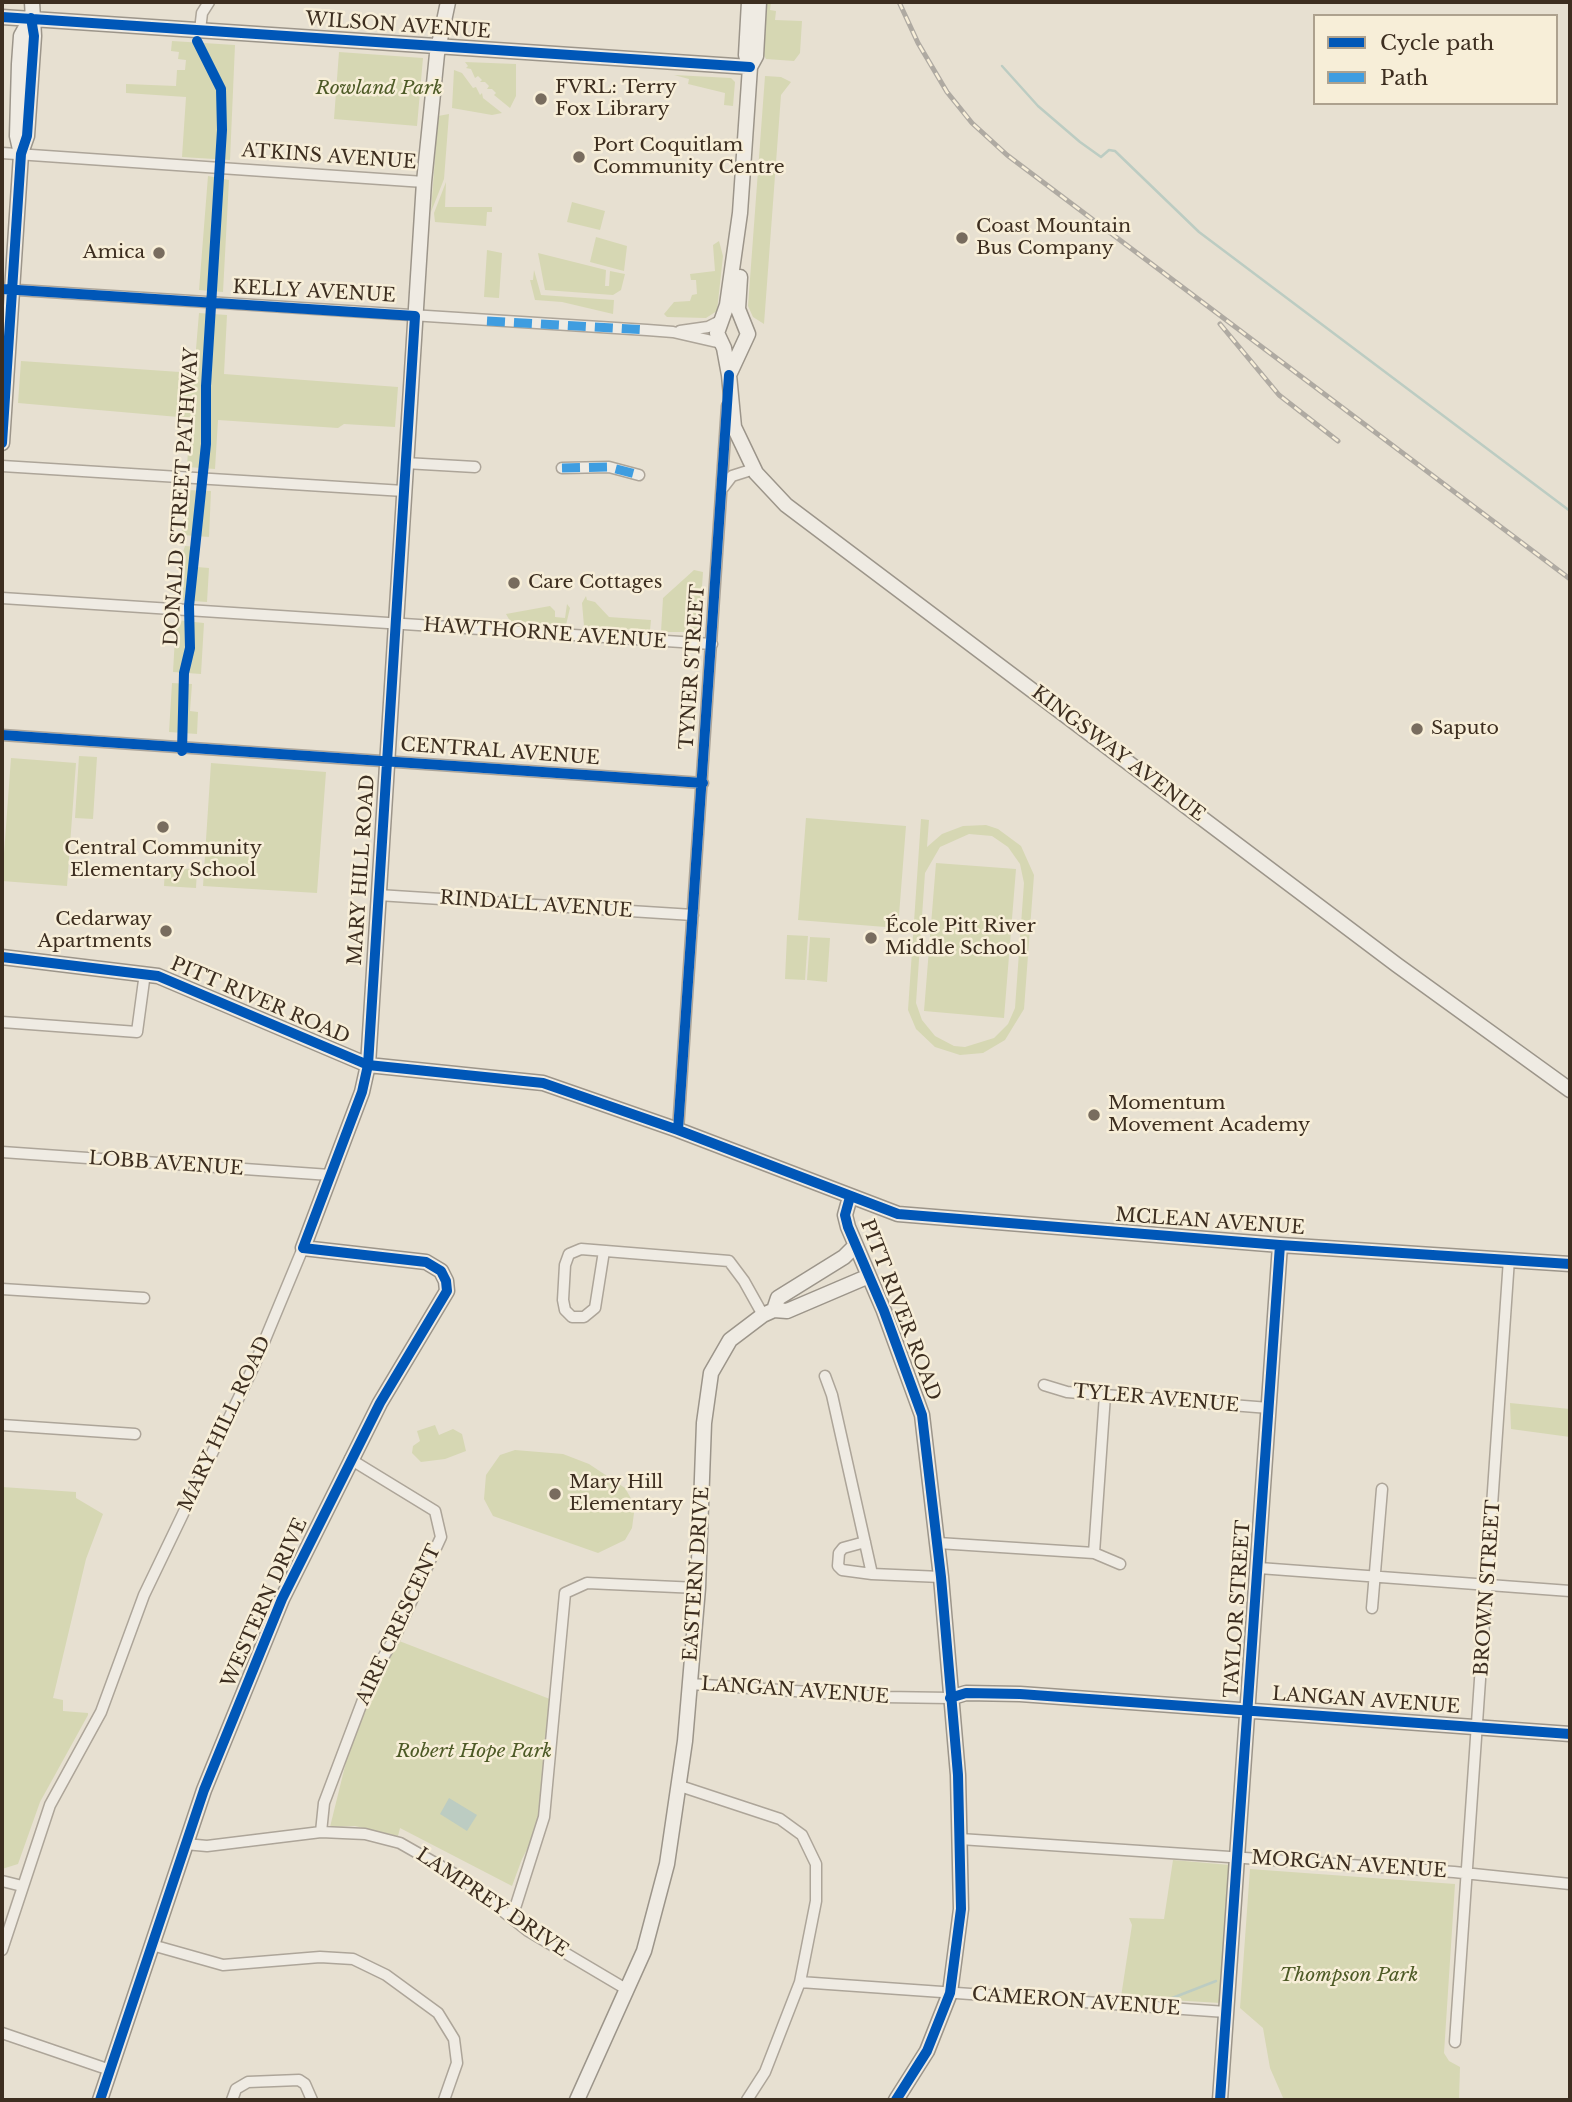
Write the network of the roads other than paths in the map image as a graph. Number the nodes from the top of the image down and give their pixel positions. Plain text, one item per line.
1 (32, 2) edge
2 (209, 2) edge
3 (447, 2) edge
4 (749, 2) edge
5 (759, 2) edge
6 (2, 17) edge
7 (31, 18) junction
8 (200, 30) junction
9 (438, 46) junction
10 (750, 67) junction
11 (2, 153) edge
12 (21, 154) junction
13 (424, 182) junction
14 (740, 213) junction
15 (7, 290) edge
16 (415, 316) junction
17 (721, 320) junction
18 (742, 320) junction
19 (673, 332) junction
20 (721, 343) junction
21 (742, 344) junction
22 (729, 374) junction
23 (2, 425) edge
24 (2, 443) edge
25 (405, 463) junction
26 (2, 466) edge
27 (475, 467) dead end
28 (562, 468) dead end
29 (754, 469) junction
30 (639, 475) dead end
31 (404, 491) junction
32 (721, 491) junction
33 (2, 598) edge
34 (395, 624) junction
35 (712, 645) junction
36 (2, 735) edge
37 (387, 762) junction
38 (703, 783) junction
39 (378, 895) junction
40 (694, 915) junction
41 (2, 957) edge
42 (145, 973) junction
43 (2, 1022) edge
44 (368, 1065) junction
45 (1570, 1090) edge
46 (678, 1130) junction
47 (2, 1152) edge
48 (331, 1175) junction
49 (850, 1197) junction
50 (1280, 1245) junction
51 (855, 1246) junction
52 (303, 1248) junction
53 (604, 1251) junction
54 (1510, 1259) junction
55 (1570, 1264) edge
56 (869, 1276) junction
57 (2, 1289) edge
58 (144, 1298) dead end
59 (769, 1312) junction
60 (825, 1376) dead end
61 (1044, 1385) dead end
62 (1105, 1395) junction
63 (1269, 1408) junction
64 (2, 1425) edge
65 (135, 1434) dead end
66 (350, 1459) junction
67 (1382, 1489) dead end
68 (865, 1542) junction
69 (937, 1543) junction
70 (1094, 1553) junction
71 (1120, 1564) dead end
72 (1259, 1568) junction
73 (872, 1574) junction
74 (1375, 1576) junction
75 (941, 1577) junction
76 (1489, 1584) junction
77 (698, 1588) junction
78 (1570, 1591) edge
79 (1372, 1608) dead end
80 (690, 1684) junction
81 (950, 1698) junction
82 (1247, 1710) junction
83 (1477, 1727) junction
84 (1570, 1734) edge
85 (680, 1786) junction
86 (321, 1832) junction
87 (960, 1839) junction
88 (185, 1844) junction
89 (1237, 1858) junction
90 (1467, 1875) junction
91 (2, 1881) edge
92 (1570, 1884) edge
93 (22, 1886) junction
94 (509, 1916) junction
95 (152, 1945) junction
96 (2, 1950) edge
97 (800, 1982) junction
98 (626, 1989) junction
99 (950, 1993) junction
100 (1226, 2012) junction
101 (2, 2033) edge
102 (1455, 2042) dead end
103 (110, 2070) junction
104 (100, 2100) edge
105 (232, 2100) edge
106 (312, 2100) edge
107 (444, 2100) edge
108 (577, 2100) edge
109 (747, 2100) edge
110 (896, 2100) edge
111 (1220, 2100) edge

1 - 7 street
2 - 8 street
3 - 9 street, MARY HILL ROAD
4 - 10 street, KINGSWAY AVENUE
5 - 10 street, KINGSWAY AVENUE
6 - 7 street, WILSON AVENUE
7 - 8 street, WILSON AVENUE
7 - 12 street
8 - 9 street, WILSON AVENUE
9 - 10 street, WILSON AVENUE
9 - 13 street, MARY HILL ROAD
10 - 14 street, KINGSWAY AVENUE
11 - 12 street, ATKINS AVENUE
12 - 13 street, ATKINS AVENUE
12 - 15 street
13 - 16 street, MARY HILL ROAD
14 - 17 street, KINGSWAY AVENUE
14 - 18 street, KINGSWAY AVENUE
15 - 16 street, KELLY AVENUE
15 - 23 street
16 - 19 street, KELLY AVENUE
16 - 25 street, MARY HILL ROAD
17 - 18 street
17 - 19 street
17 - 20 street, KINGSWAY AVENUE
18 - 21 street, KINGSWAY AVENUE
19 - 20 street
20 - 21 street
20 - 22 street, KINGSWAY AVENUE
21 - 22 street, KINGSWAY AVENUE
22 - 29 street, KINGSWAY AVENUE
22 - 32 street, TYNER STREET
23 - 24 street
25 - 27 street
25 - 31 street, MARY HILL ROAD
26 - 31 street
28 - 30 street
29 - 32 street
29 - 45 street, KINGSWAY AVENUE
31 - 34 street, MARY HILL ROAD
32 - 35 street, TYNER STREET
33 - 34 street, HAWTHORNE AVENUE
34 - 35 street, HAWTHORNE AVENUE
34 - 37 street, MARY HILL ROAD
35 - 38 street, TYNER STREET
36 - 37 street, CENTRAL AVENUE
37 - 38 street, CENTRAL AVENUE
37 - 39 street, MARY HILL ROAD
38 - 40 street, TYNER STREET
39 - 40 street, RINDALL AVENUE
39 - 44 street, MARY HILL ROAD
40 - 46 street, TYNER STREET
41 - 42 street, PITT RIVER ROAD
42 - 43 street
42 - 44 street, PITT RIVER ROAD
44 - 46 street, PITT RIVER ROAD
44 - 48 street, MARY HILL ROAD
46 - 49 street, PITT RIVER ROAD
47 - 48 street, LOBB AVENUE
48 - 52 street, MARY HILL ROAD
49 - 50 street, MCLEAN AVENUE
49 - 51 street, PITT RIVER ROAD
50 - 54 street, MCLEAN AVENUE
50 - 63 street, TAYLOR STREET
51 - 56 street, PITT RIVER ROAD
51 - 59 street, EASTERN DRIVE
52 - 66 street, WESTERN DRIVE
52 - 93 street, MARY HILL ROAD
53 - 53 street
53 - 59 street
54 - 55 street, MCLEAN AVENUE
54 - 76 street, BROWN STREET
56 - 59 street, EASTERN DRIVE
56 - 69 street, PITT RIVER ROAD
57 - 58 street
59 - 77 street, EASTERN DRIVE
60 - 68 street
61 - 62 street, TYLER AVENUE
62 - 63 street, TYLER AVENUE
62 - 70 street
63 - 72 street, TAYLOR STREET
64 - 65 street
66 - 86 street, AIRE CRESCENT
66 - 88 street, WESTERN DRIVE
67 - 74 street
68 - 73 street
68 - 73 street
69 - 70 street
69 - 75 street, PITT RIVER ROAD
70 - 71 street
72 - 74 street
72 - 82 street, TAYLOR STREET
73 - 75 street
74 - 76 street
74 - 79 street
75 - 81 street, PITT RIVER ROAD
76 - 78 street
76 - 83 street, BROWN STREET
77 - 80 street, EASTERN DRIVE
77 - 94 street
80 - 81 street, LANGAN AVENUE
80 - 85 street, EASTERN DRIVE
81 - 82 street, LANGAN AVENUE
81 - 87 street, PITT RIVER ROAD
82 - 83 street, LANGAN AVENUE
82 - 89 street, TAYLOR STREET
83 - 84 street, LANGAN AVENUE
83 - 90 street, BROWN STREET
85 - 97 street
85 - 98 street, EASTERN DRIVE
86 - 88 street, LAMPREY DRIVE
86 - 94 street, LAMPREY DRIVE
87 - 89 street, MORGAN AVENUE
87 - 99 street, PITT RIVER ROAD
88 - 95 street, WESTERN DRIVE
89 - 90 street, MORGAN AVENUE
89 - 100 street, TAYLOR STREET
90 - 92 street, MORGAN AVENUE
90 - 102 street, BROWN STREET
91 - 93 street
93 - 96 street, MARY HILL ROAD
94 - 98 street, LAMPREY DRIVE
95 - 103 street, WESTERN DRIVE
95 - 107 street
97 - 99 street, CAMERON AVENUE
97 - 109 street
98 - 108 street, EASTERN DRIVE
99 - 100 street, CAMERON AVENUE
99 - 110 street, PITT RIVER ROAD
100 - 111 street, TAYLOR STREET
101 - 103 street
103 - 104 street, WESTERN DRIVE
105 - 106 street

